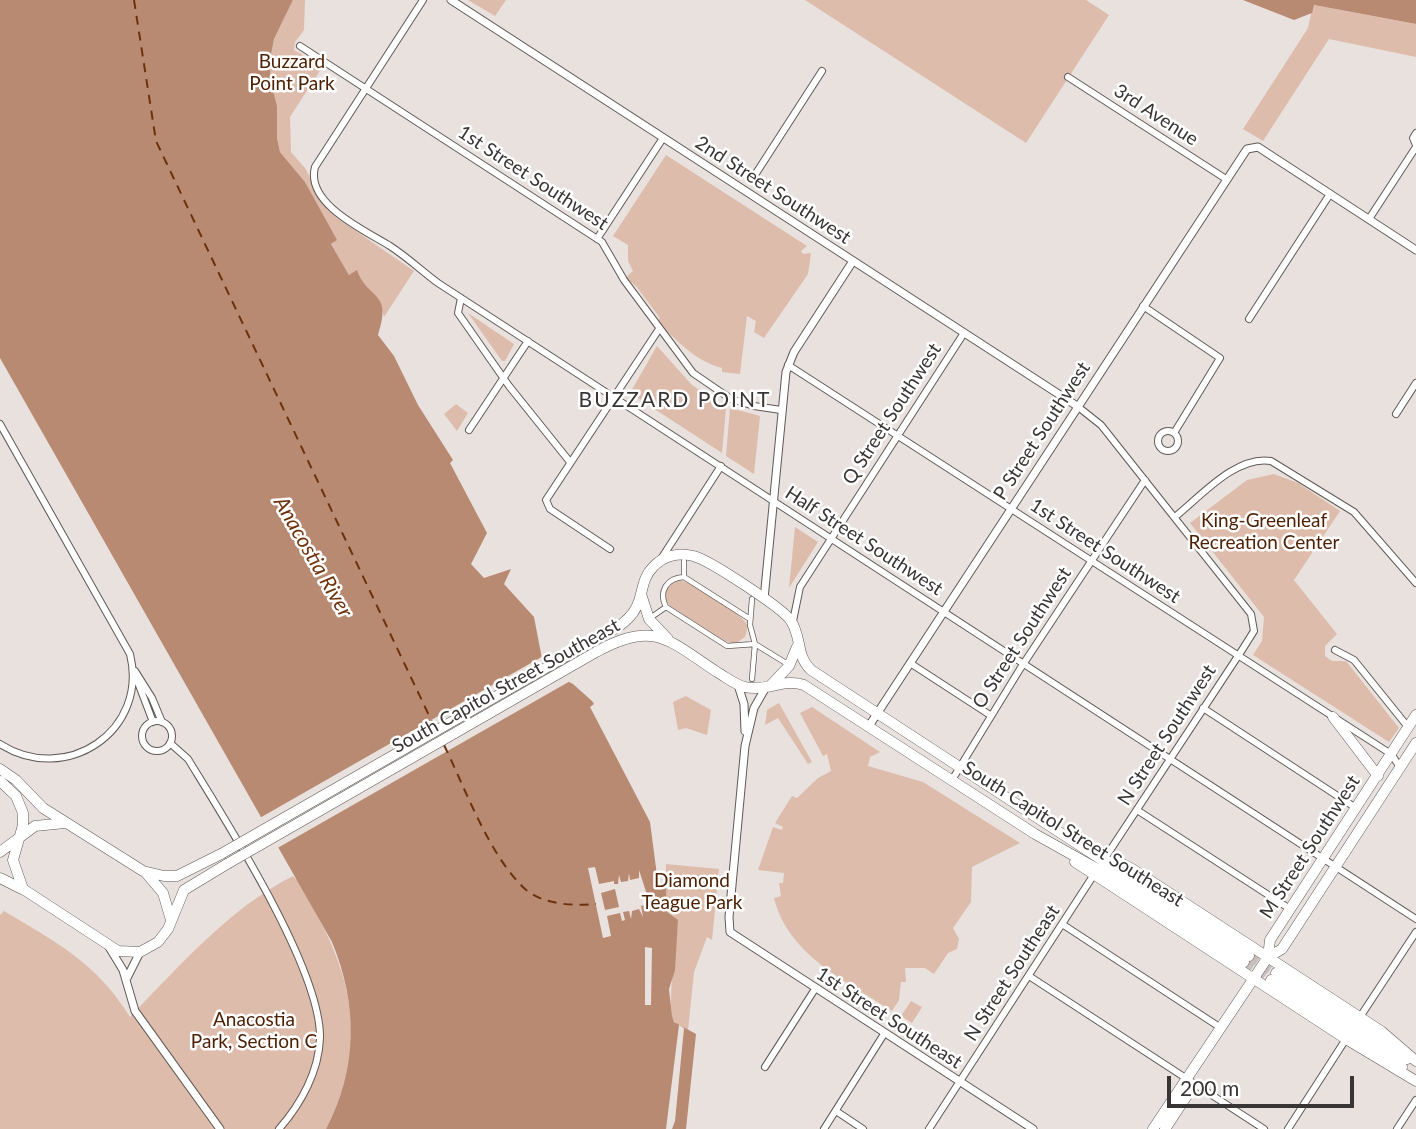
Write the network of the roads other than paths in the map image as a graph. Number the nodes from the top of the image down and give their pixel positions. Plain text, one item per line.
1 (423, 0) edge
2 (452, 0) edge
3 (300, 46) dead end
4 (822, 71) dead end
5 (1068, 77) dead end
6 (366, 89) junction
7 (1416, 133) edge
8 (663, 138) junction
9 (1416, 146) edge
10 (753, 178) dead end
11 (1226, 179) junction
12 (1330, 194) junction
13 (1369, 219) junction
14 (597, 239) junction
15 (1416, 250) edge
16 (853, 261) junction
17 (461, 298) junction
18 (1143, 306) junction
19 (1249, 319) dead end
20 (659, 329) junction
21 (964, 333) junction
22 (528, 341) junction
23 (788, 365) junction
24 (504, 378) junction
25 (1416, 383) edge
26 (614, 396) junction
27 (1077, 406) junction
28 (781, 410) junction
29 (1396, 414) dead end
30 (0, 424) edge
31 (469, 430) dead end
32 (1174, 433) dead end
33 (898, 435) junction
34 (570, 462) junction
35 (721, 466) junction
36 (1145, 480) junction
37 (772, 500) junction
38 (1010, 508) junction
39 (1175, 517) junction
40 (831, 539) junction
41 (610, 549) dead end
42 (1091, 560) junction
43 (684, 561) dead end
44 (659, 562) junction
45 (684, 577) junction
46 (1416, 583) edge
47 (641, 593) junction
48 (752, 599) dead end
49 (764, 599) junction
50 (666, 607) junction
51 (943, 612) junction
52 (653, 616) dead end
53 (750, 620) junction
54 (793, 624) junction
55 (798, 641) junction
56 (672, 642) junction
57 (755, 644) junction
58 (594, 647) junction
59 (1335, 650) dead end
60 (1238, 655) junction
61 (786, 663) dead end
62 (910, 663) junction
63 (1023, 664) junction
64 (134, 671) junction
65 (751, 678) dead end
66 (738, 685) junction
67 (768, 687) junction
68 (1203, 708) junction
69 (877, 713) junction
70 (990, 715) junction
71 (1416, 715) edge
72 (1333, 717) junction
73 (153, 722) junction
74 (162, 722) junction
75 (869, 726) junction
76 (1408, 727) junction
77 (170, 743) junction
78 (1416, 743) edge
79 (0, 744) edge
80 (745, 746) junction
81 (1391, 754) junction
82 (1170, 759) junction
83 (960, 767) junction
84 (1400, 767) junction
85 (0, 769) edge
86 (1378, 776) junction
87 (951, 780) junction
88 (0, 781) edge
89 (1356, 808) junction
90 (1137, 810) junction
91 (69, 823) junction
92 (18, 841) junction
93 (0, 852) edge
94 (1324, 858) junction
95 (224, 859) junction
96 (1335, 867) junction
97 (1099, 868) junction
98 (144, 871) junction
99 (0, 878) edge
100 (23, 890) junction
101 (1290, 909) junction
102 (1416, 919) edge
103 (171, 921) junction
104 (1062, 925) junction
105 (1416, 932) edge
106 (109, 947) junction
107 (140, 952) junction
108 (1268, 957) junction
109 (1247, 959) tunnel mouth
110 (1029, 976) junction
111 (1253, 979) junction
112 (126, 982) junction
113 (815, 989) junction
114 (1360, 1017) junction
115 (1221, 1028) junction
116 (884, 1034) junction
117 (1346, 1039) junction
118 (1416, 1063) edge
119 (765, 1067) dead end
120 (1416, 1079) edge
121 (1188, 1080) junction
122 (960, 1082) junction
123 (1416, 1100) edge
124 (836, 1111) junction
125 (1027, 1127) edge
126 (220, 1129) edge
127 (279, 1129) edge
128 (824, 1129) edge
129 (863, 1129) edge
130 (929, 1129) edge
131 (1153, 1129) edge
132 (1165, 1129) edge
133 (1264, 1129) edge
134 (1288, 1129) edge
135 (1397, 1129) edge

1 - 6 street
2 - 8 street, 2nd Street Southwest
3 - 6 street, 1st Street Southwest
4 - 10 street
5 - 11 street, 3rd Avenue
6 - 14 street, 1st Street Southwest
6 - 17 street, Half Street Southwest
7 - 9 street
8 - 14 street
8 - 16 street, 2nd Street Southwest
9 - 13 street
11 - 12 street, P Street Southwest
11 - 18 street, P Street Southwest
12 - 13 street
12 - 19 street
13 - 15 street
14 - 20 street, 1st Street Southwest
16 - 21 street, 2nd Street Southwest
16 - 23 street
17 - 22 street, Half Street Southwest
17 - 24 street
18 - 27 street, P Street Southwest
18 - 32 street
20 - 26 street
20 - 28 street, 1st Street Southwest
21 - 27 street, 2nd Street Southwest
21 - 33 street, Q Street Southwest
22 - 24 street
22 - 26 street, Half Street Southwest
23 - 28 street
23 - 33 street, 1st Street Southwest
24 - 31 street
24 - 34 street
25 - 29 street
26 - 34 street
26 - 35 street, Half Street Southwest
27 - 36 street
27 - 38 street, P Street Southwest
28 - 37 street
30 - 64 street
33 - 38 street, 1st Street Southwest
33 - 40 street, Q Street Southwest
34 - 41 street
35 - 37 street, Half Street Southwest
35 - 44 street
36 - 39 street
36 - 42 street, O Street Southwest
37 - 40 street, Half Street Southwest
37 - 49 street
38 - 42 street, 1st Street Southwest
38 - 51 street, P Street Southwest
39 - 46 street
39 - 60 street, N Street Southwest
40 - 51 street, Half Street Southwest
40 - 54 street, Q Street Southwest
42 - 60 street, 1st Street Southwest
42 - 63 street, O Street Southwest
43 - 45 street
44 - 47 main road
44 - 49 main road
45 - 50 street
45 - 53 street
47 - 56 main road
47 - 58 main road
48 - 53 street
49 - 54 main road
50 - 52 street
50 - 57 street
51 - 62 street, P Street Southwest
51 - 63 street, Half Street Southwest
53 - 57 street
54 - 55 main road
55 - 67 main road
55 - 69 main road
56 - 58 main road, South Capitol Street Southeast
56 - 66 main road, South Capitol Street Southeast
57 - 61 street
57 - 65 street
58 - 95 main road, South Capitol Street Southeast, bridge
59 - 76 street
60 - 68 street, N Street Southwest
60 - 72 street, 1st Street Southwest
62 - 69 street, P Street Southwest
62 - 70 street
63 - 70 street, O Street Southwest
63 - 82 street, Half Street Southwest
64 - 73 street
64 - 74 street
64 - 79 street
66 - 67 main road, South Capitol Street Southeast
66 - 80 street
67 - 75 main road, South Capitol Street Southeast
67 - 80 street
68 - 82 street, N Street Southwest
68 - 89 street
69 - 75 street, P Street Southwest
69 - 83 main road
70 - 83 street, O Street Southwest
71 - 76 main road, M Street Southwest
72 - 81 street, 1st Street Southwest
72 - 86 main road
73 - 74 street
73 - 77 street
74 - 77 street
75 - 87 main road, South Capitol Street Southeast
76 - 81 main road, M Street Southwest
77 - 127 street
78 - 84 main road, M Street Southwest
80 - 113 street, 1st Street Southeast
81 - 84 street, 1st Street Southwest
81 - 86 main road, M Street Southwest
82 - 90 street, N Street Southwest
82 - 94 street, Half Street Southwest
83 - 87 street, O Street Southwest
83 - 97 main road
84 - 96 main road, M Street Southwest
85 - 91 main road
86 - 89 main road, M Street Southwest
87 - 97 main road, South Capitol Street Southeast
88 - 92 main road
89 - 94 main road, M Street Southwest
90 - 97 street, N Street Southwest
90 - 101 street
91 - 92 main road
91 - 98 main road
92 - 93 main road
92 - 100 main road
94 - 96 street, Half Street Southwest
94 - 101 main road, M Street Southwest
95 - 98 main road
95 - 103 main road, South Capitol Street Southeast
96 - 102 street, Half Street Southwest
96 - 108 main road, M Street Southwest
97 - 104 street, N Street Southeast
97 - 108 main road
97 - 109 main road
97 - 111 main road
98 - 103 main road
99 - 100 main road
100 - 106 main road
101 - 108 main road, M Street Southwest
103 - 107 main road, South Capitol Street Southeast
104 - 110 street, N Street Southeast
104 - 115 street
105 - 114 street
106 - 107 main road
106 - 112 street
107 - 112 street
108 - 111 main road
108 - 114 main road
110 - 121 street
110 - 122 street, N Street Southeast
111 - 115 main road
111 - 117 main road
112 - 126 street
113 - 116 street, 1st Street Southeast
113 - 119 street
114 - 118 main road
115 - 121 main road
116 - 122 street, 1st Street Southeast
116 - 124 street
117 - 120 main road
117 - 134 street
118 - 120 main road
121 - 131 main road
121 - 132 main road
121 - 133 street
122 - 125 street, 1st Street Southeast
122 - 130 street, N Street Southeast
123 - 135 street
124 - 128 street
124 - 129 street

